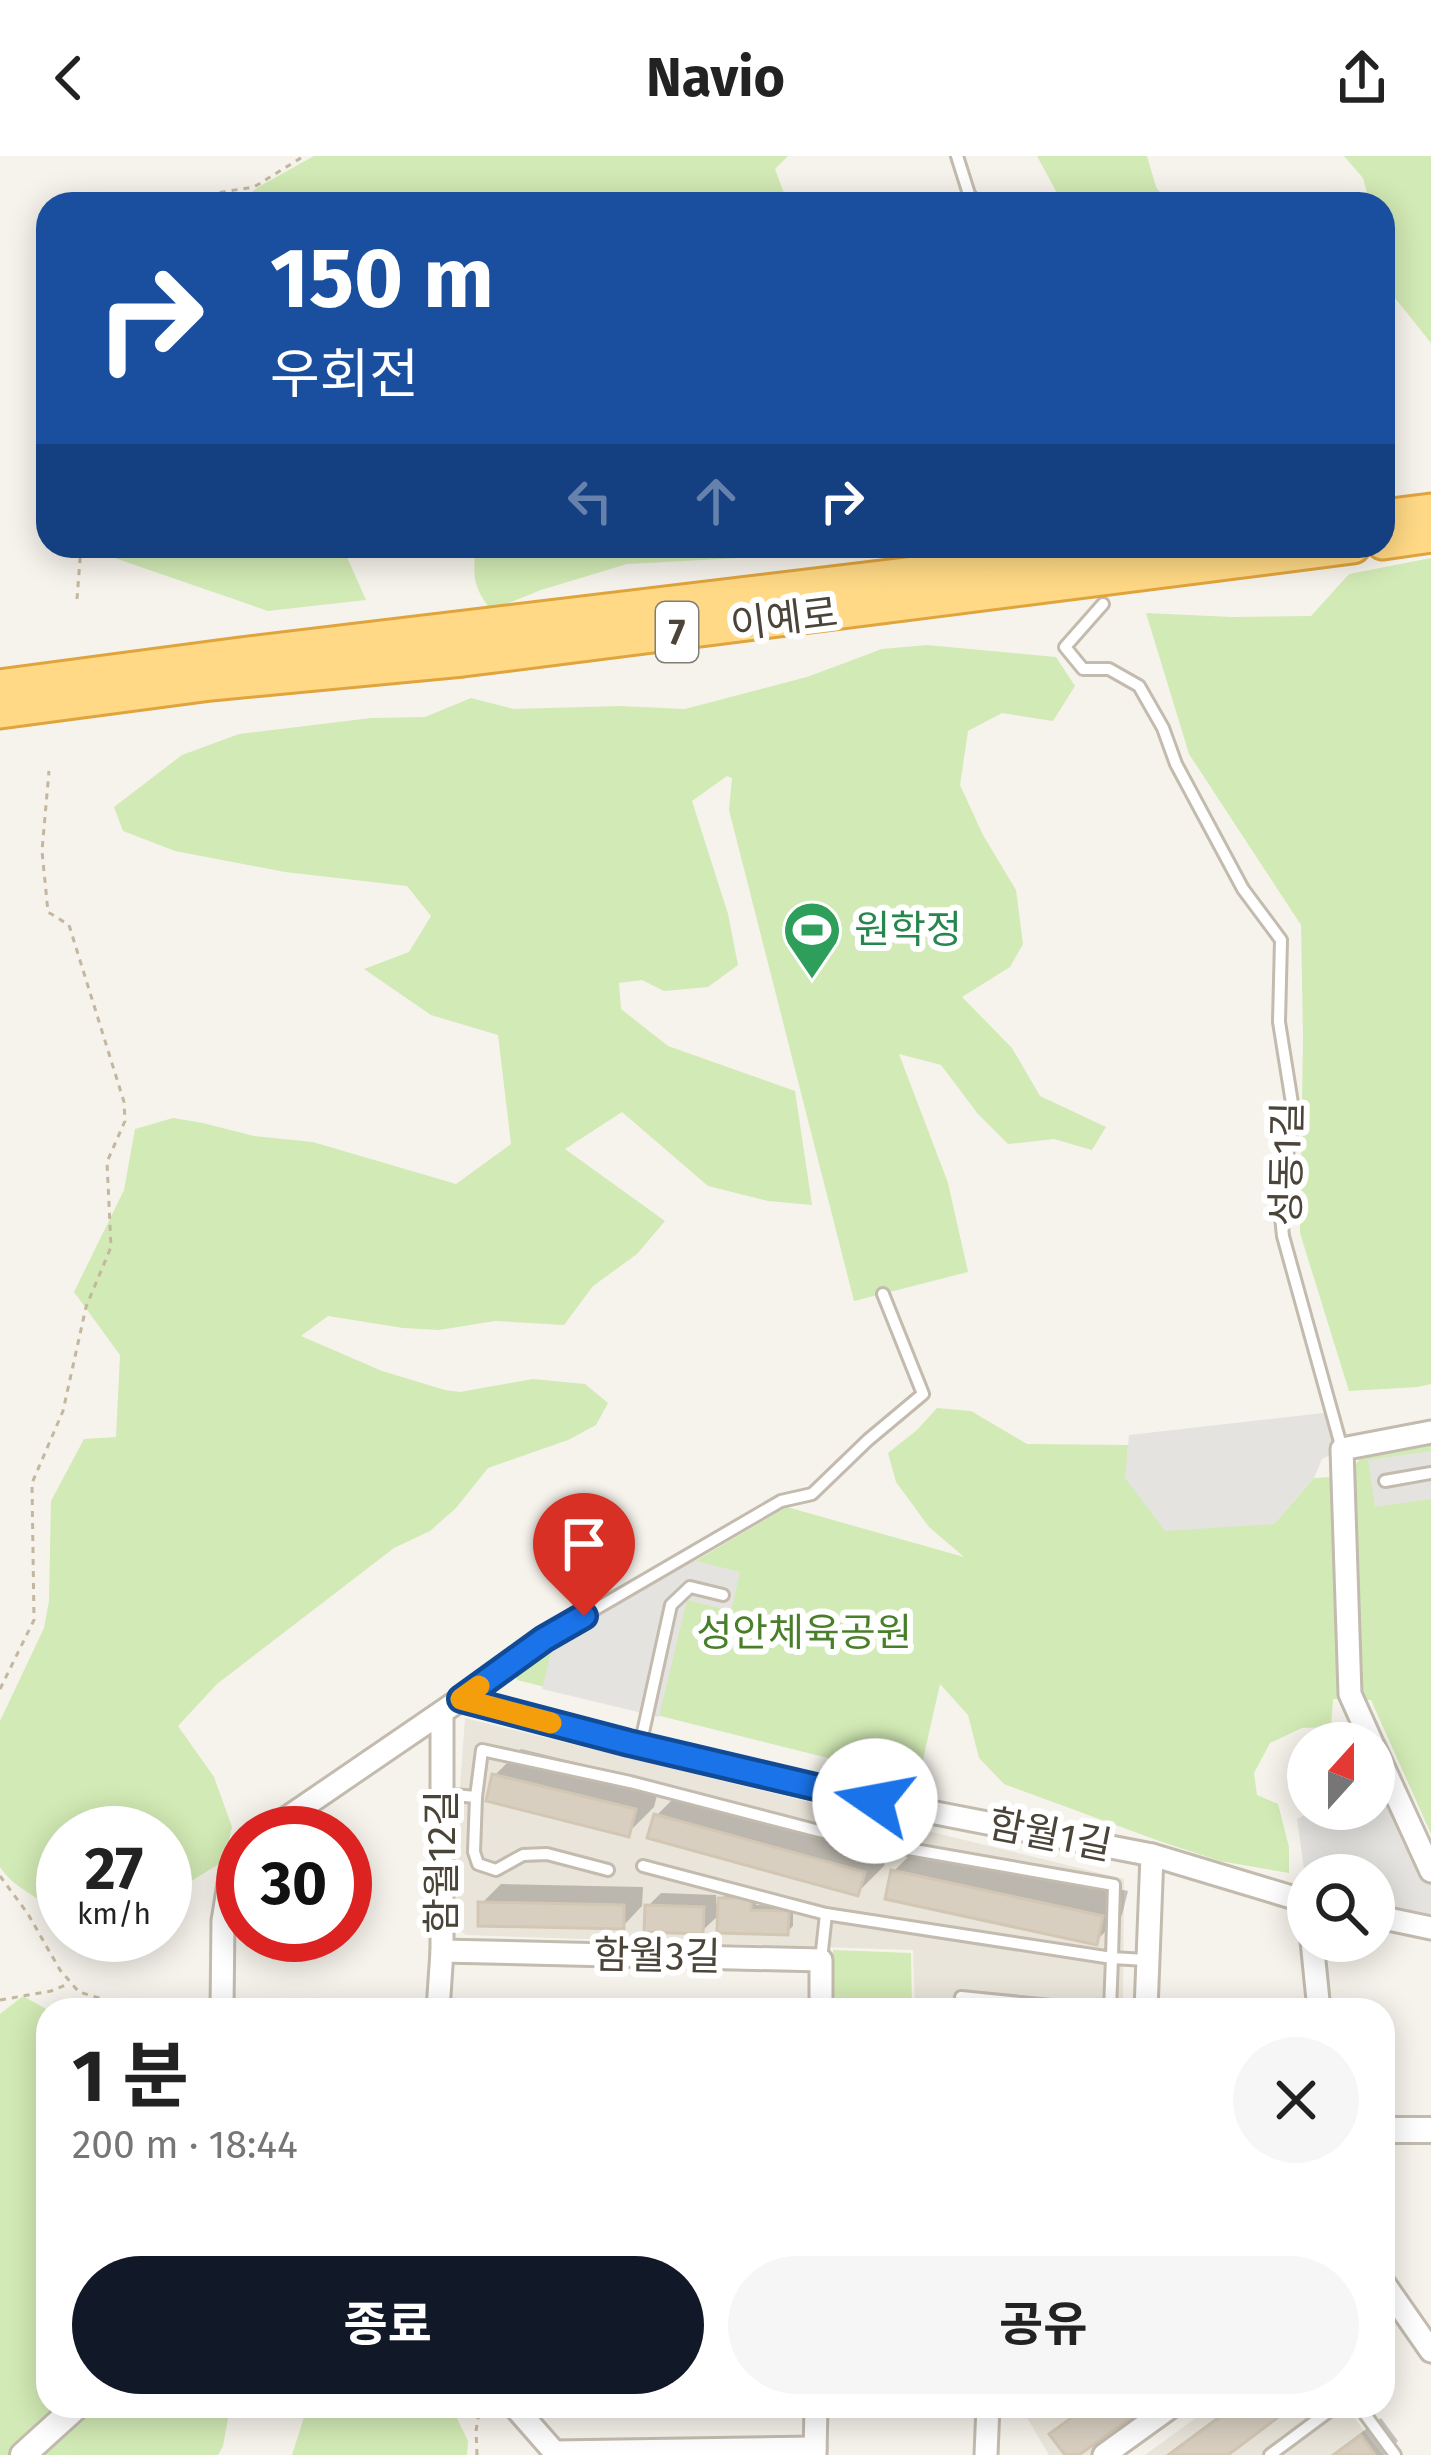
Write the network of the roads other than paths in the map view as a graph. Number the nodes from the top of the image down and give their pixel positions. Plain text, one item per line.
1 (957, 156) edge
2 (968, 192) edge
3 (1431, 511) edge
4 (1395, 516) edge
5 (1431, 536) edge
6 (1395, 540) edge
7 (1050, 558) edge
8 (1259, 558) edge
9 (1103, 604) dead end
10 (0, 687) edge
11 (0, 711) edge
12 (883, 1294) dead end
13 (1431, 1432) edge
14 (1342, 1449) junction
15 (1431, 1473) edge
16 (1385, 1480) dead end
17 (723, 1595) dead end
18 (461, 1699) junction
19 (442, 1714) junction
20 (1363, 1722) edge
21 (640, 1746) junction
22 (1395, 1793) edge
23 (442, 1794) junction
24 (476, 1797) junction
25 (303, 1806) edge
26 (1152, 1856) junction
27 (643, 1866) dead end
28 (608, 1870) dead end
29 (1431, 1871) edge
30 (1287, 1896) edge
31 (826, 1914) junction
32 (1395, 1920) edge
33 (1431, 1928) edge
34 (442, 1951) junction
35 (1112, 1958) junction
36 (821, 1960) junction
37 (1146, 1960) junction
38 (223, 1962) edge
39 (1314, 1962) edge
40 (962, 1996) dead end
41 (222, 1998) edge
42 (439, 1998) edge
43 (820, 1998) edge
44 (981, 1998) edge
45 (1110, 1998) edge
46 (1145, 1998) edge
47 (1318, 1998) edge
48 (1395, 2130) edge
49 (1431, 2130) edge
50 (1395, 2299) edge
51 (1431, 2351) edge
52 (63, 2418) edge
53 (524, 2418) edge
54 (816, 2418) edge
55 (988, 2418) edge
56 (1155, 2418) edge
57 (1320, 2418) edge
58 (1368, 2418) edge
59 (815, 2452) edge
60 (556, 2454) edge
61 (23, 2455) edge
62 (986, 2455) edge
63 (1104, 2455) edge
64 (1270, 2455) edge
65 (1395, 2455) edge

1 - 2 lane
3 - 4 highway
5 - 6 highway
7 - 10 highway, 이예로 / 7
8 - 11 highway, 이예로 / 7
9 - 14 lane, 성동1길
12 - 18 lane
13 - 14 street
14 - 20 street, 성동1길
15 - 16 lane
17 - 21 lane
18 - 19 street
18 - 21 street, 함월1길
19 - 23 street, 함월12길
19 - 25 street
21 - 26 street, 함월1길
22 - 29 street, 성동1길
23 - 24 lane
23 - 34 street, 함월12길
24 - 28 lane
24 - 35 lane
26 - 30 street, 함월1길
26 - 37 street
27 - 31 lane
31 - 35 lane
31 - 36 lane
32 - 33 street
34 - 36 street, 함월3길
34 - 42 street, 함월12길
35 - 37 lane
35 - 45 lane
36 - 43 street
37 - 46 street
38 - 41 street
39 - 47 street
40 - 44 lane
48 - 49 street
50 - 51 street
52 - 61 street
53 - 60 street
54 - 59 street
55 - 62 street
56 - 63 street
57 - 64 lane
58 - 65 lane
59 - 60 street

